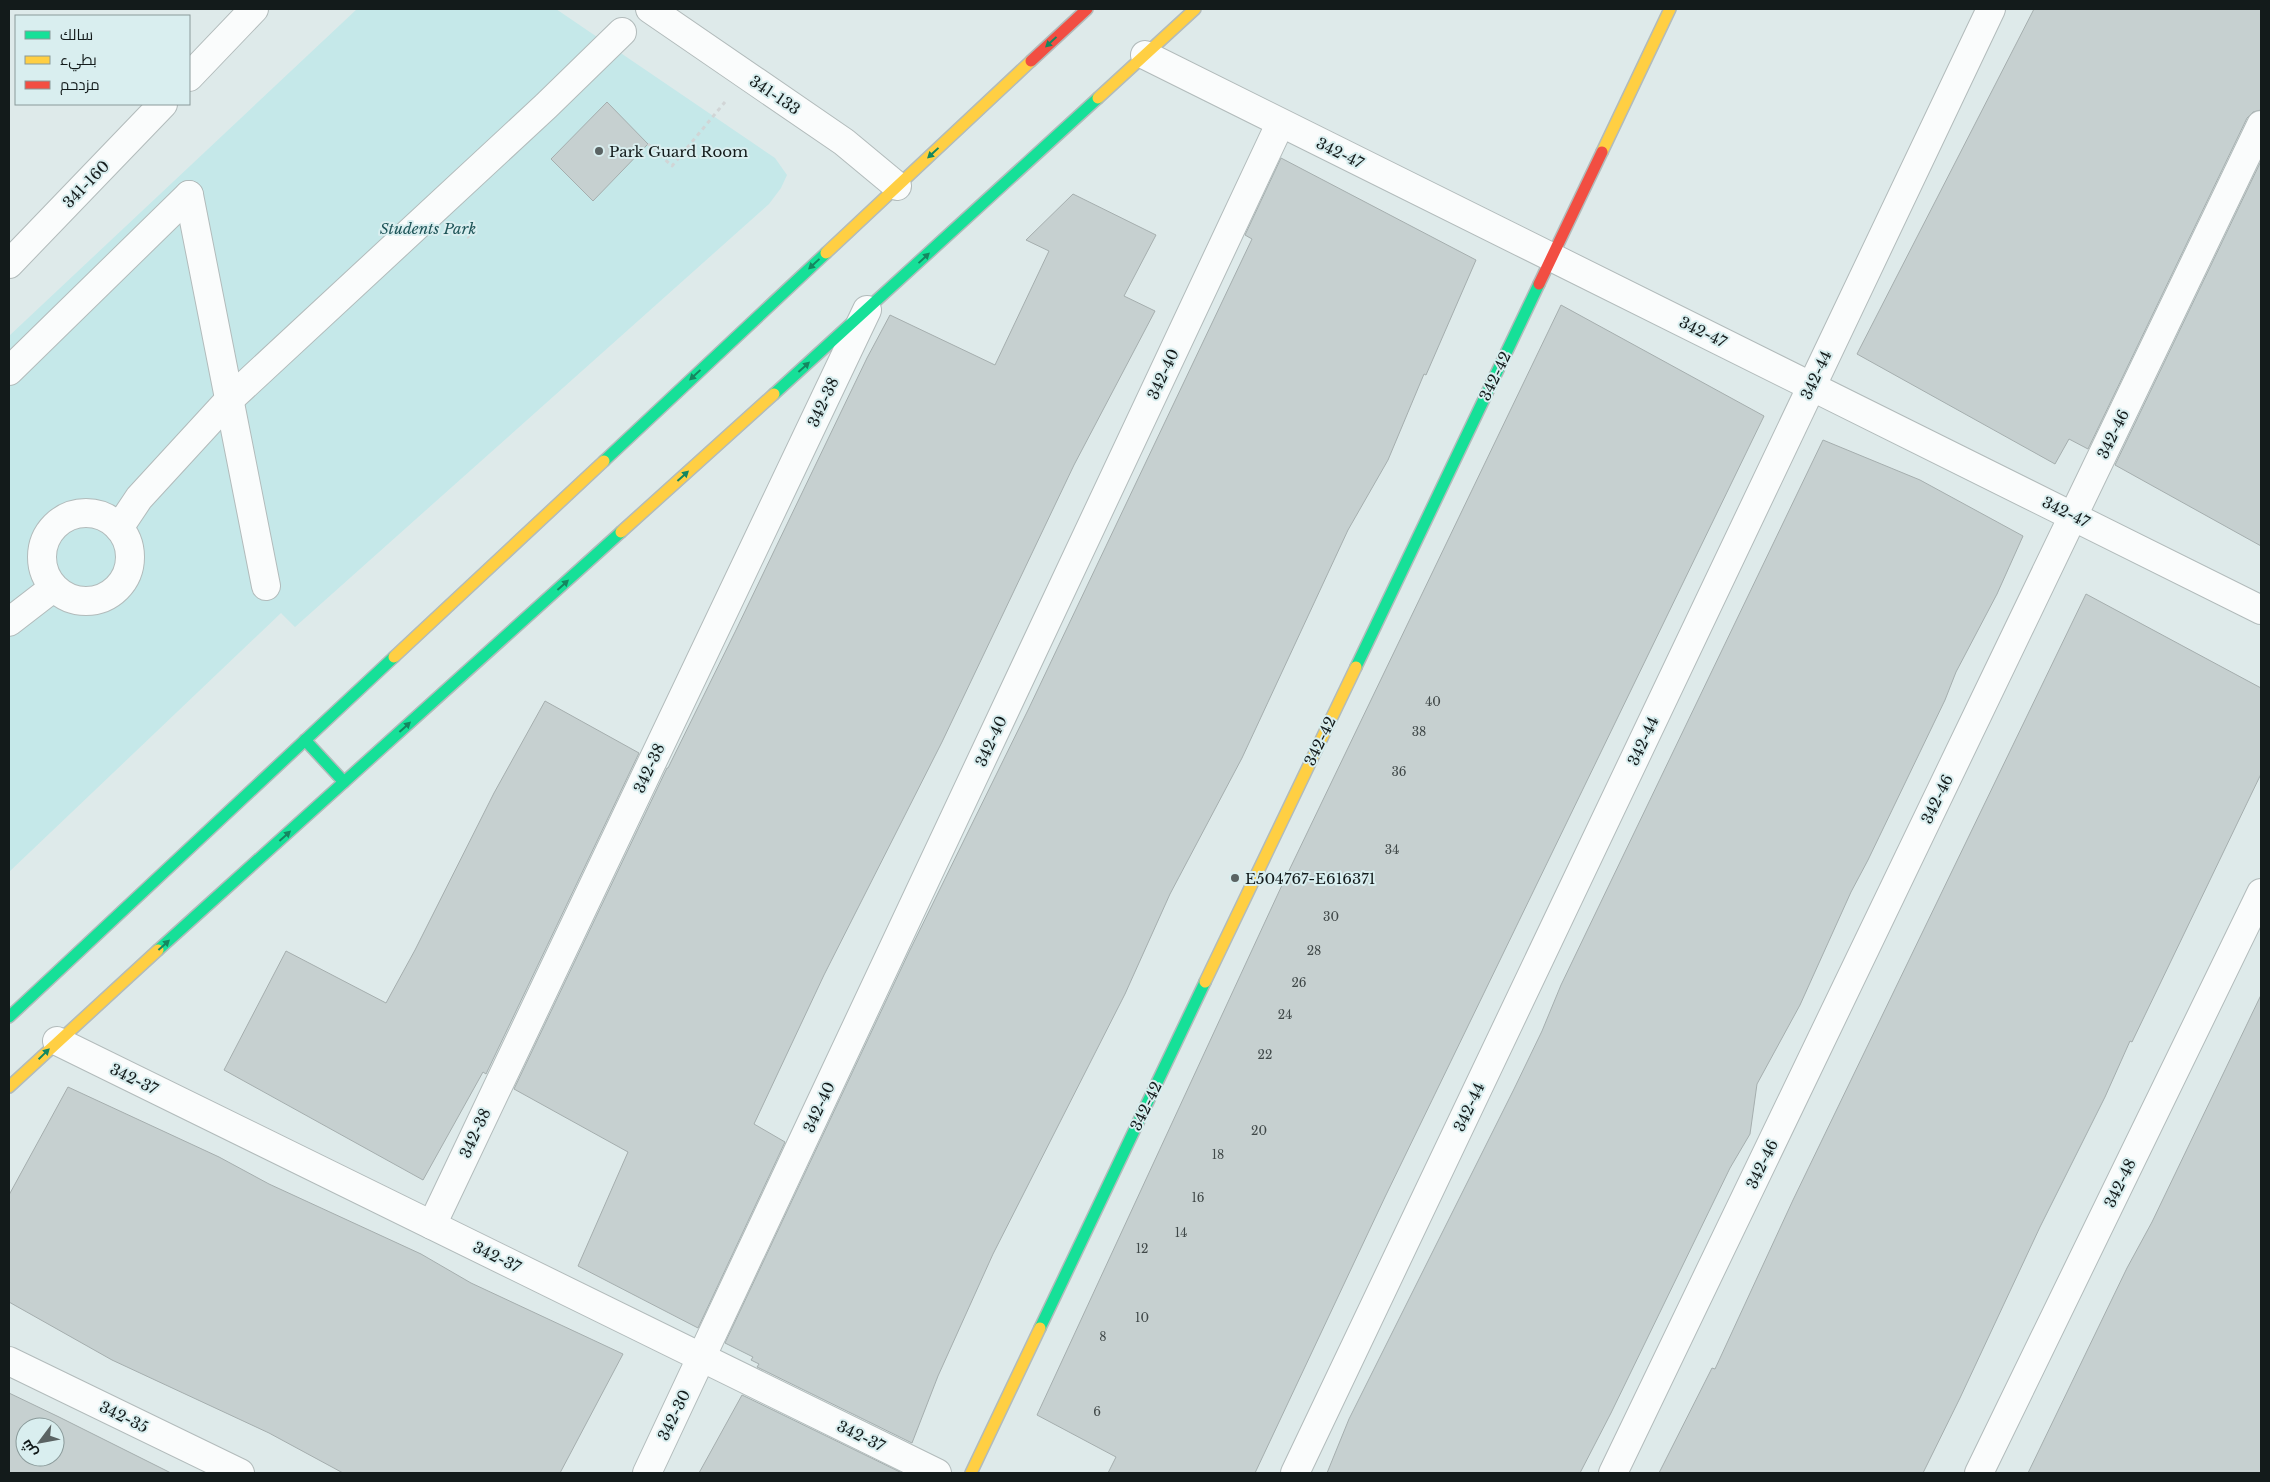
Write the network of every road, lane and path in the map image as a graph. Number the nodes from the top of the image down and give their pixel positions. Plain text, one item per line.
1 (254, 9) edge
2 (650, 9) edge
3 (1087, 9) edge
4 (1195, 9) edge
5 (1670, 9) edge
6 (1991, 9) edge
7 (622, 32) dead end
8 (1145, 55) junction
9 (190, 76) edge
10 (727, 100) dead end
11 (162, 105) edge
12 (1280, 124) junction
13 (2261, 125) edge
14 (648, 144) dead end
15 (897, 186) junction
16 (1552, 257) junction
17 (9, 264) edge
18 (867, 310) junction
19 (9, 371) edge
20 (1811, 386) junction
21 (229, 400) junction
22 (2074, 516) junction
23 (119, 528) junction
24 (266, 586) dead end
25 (53, 588) junction
26 (2261, 610) edge
27 (9, 622) edge
28 (305, 740) junction
29 (344, 782) junction
30 (2260, 901) edge
31 (9, 1018) edge
32 (57, 1041) junction
33 (9, 1088) edge
34 (432, 1225) junction
35 (702, 1358) junction
36 (9, 1361) edge
37 (240, 1473) edge
38 (647, 1473) edge
39 (937, 1473) edge
40 (971, 1473) edge
41 (1295, 1473) edge
42 (1613, 1473) edge
43 (1978, 1473) edge

1 - 9 street
2 - 15 street, 341-133
3 -> 15 main road
4 - 8 main road
5 - 16 main road, 342-42
6 - 20 street, 342-44
7 - 21 street
8 - 12 street, 342-47
18 -> 8 main road
10 - 14 path
11 - 17 street, 341-160
12 - 16 street, 342-47
12 - 35 street, 342-40
13 - 22 street, 342-46
15 -> 28 main road
16 - 20 street, 342-47
16 - 40 main road, 342-42
29 -> 18 main road
18 - 34 street, 342-38
19 - 21 street
20 - 22 street, 342-47
20 - 41 street, 342-44
21 - 23 street
21 - 24 street
22 - 26 street, 342-47
22 - 42 street, 342-46
23 - 25 street
23 - 25 street
25 - 27 street
28 - 29 main road
28 - 31 main road
32 -> 29 main road
30 - 43 street, 342-48
33 -> 32 main road
32 - 34 street, 342-37
34 - 35 street, 342-37
35 - 38 street, 342-30
35 - 39 street, 342-37
36 - 37 street, 342-35

